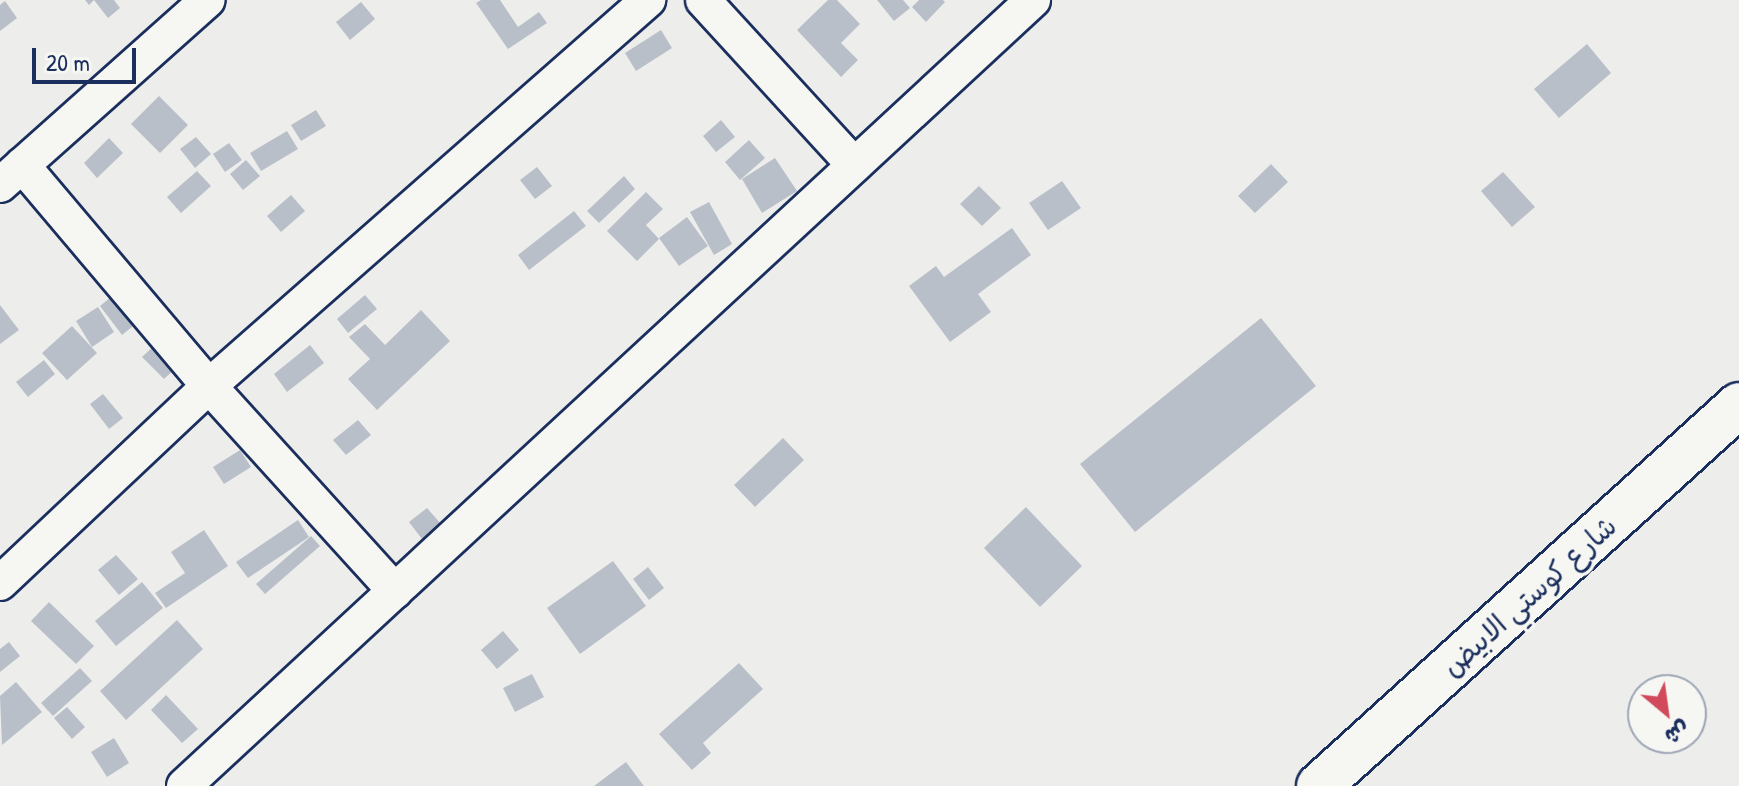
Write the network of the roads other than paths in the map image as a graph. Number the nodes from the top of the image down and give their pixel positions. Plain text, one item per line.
1 (208, 0) edge
2 (648, 0) edge
3 (703, 0) edge
4 (1033, 0) edge
5 (854, 165) junction
6 (11, 175) edge
7 (209, 386) junction
8 (1739, 405) edge
9 (0, 583) edge
10 (395, 591) junction
11 (184, 786) edge
12 (1319, 786) edge

1 - 6 street
2 - 7 street
3 - 5 street
4 - 5 street
5 - 10 street
6 - 7 street
7 - 9 street
7 - 10 street
8 - 12 highway, شارع كوستي الابيض
10 - 11 street

